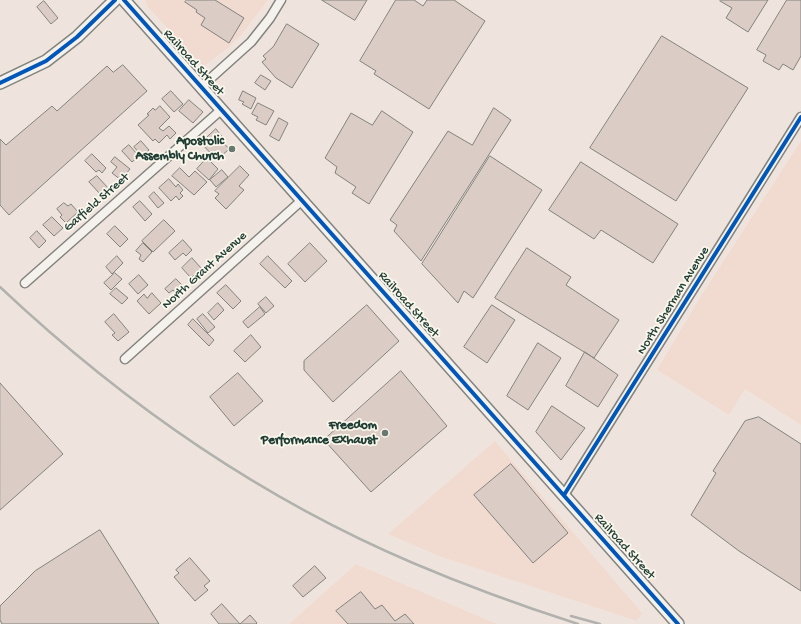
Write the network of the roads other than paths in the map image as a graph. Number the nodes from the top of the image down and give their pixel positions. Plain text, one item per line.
1 (115, 0) edge
2 (124, 0) edge
3 (281, 0) edge
4 (0, 83) edge
5 (201, 88) junction
6 (221, 110) junction
7 (801, 118) edge
8 (301, 201) junction
9 (25, 282) dead end
10 (125, 359) dead end
11 (564, 495) junction
12 (678, 624) edge

1 - 4 main road
2 - 5 main road, Railroad Street
3 - 5 street
5 - 6 main road, Railroad Street
6 - 8 main road, Railroad Street
6 - 9 street, Garfield Street
7 - 11 street, North Sherman Avenue
8 - 10 street, North Grant Avenue
8 - 11 main road, Railroad Street
11 - 12 main road, Railroad Street

